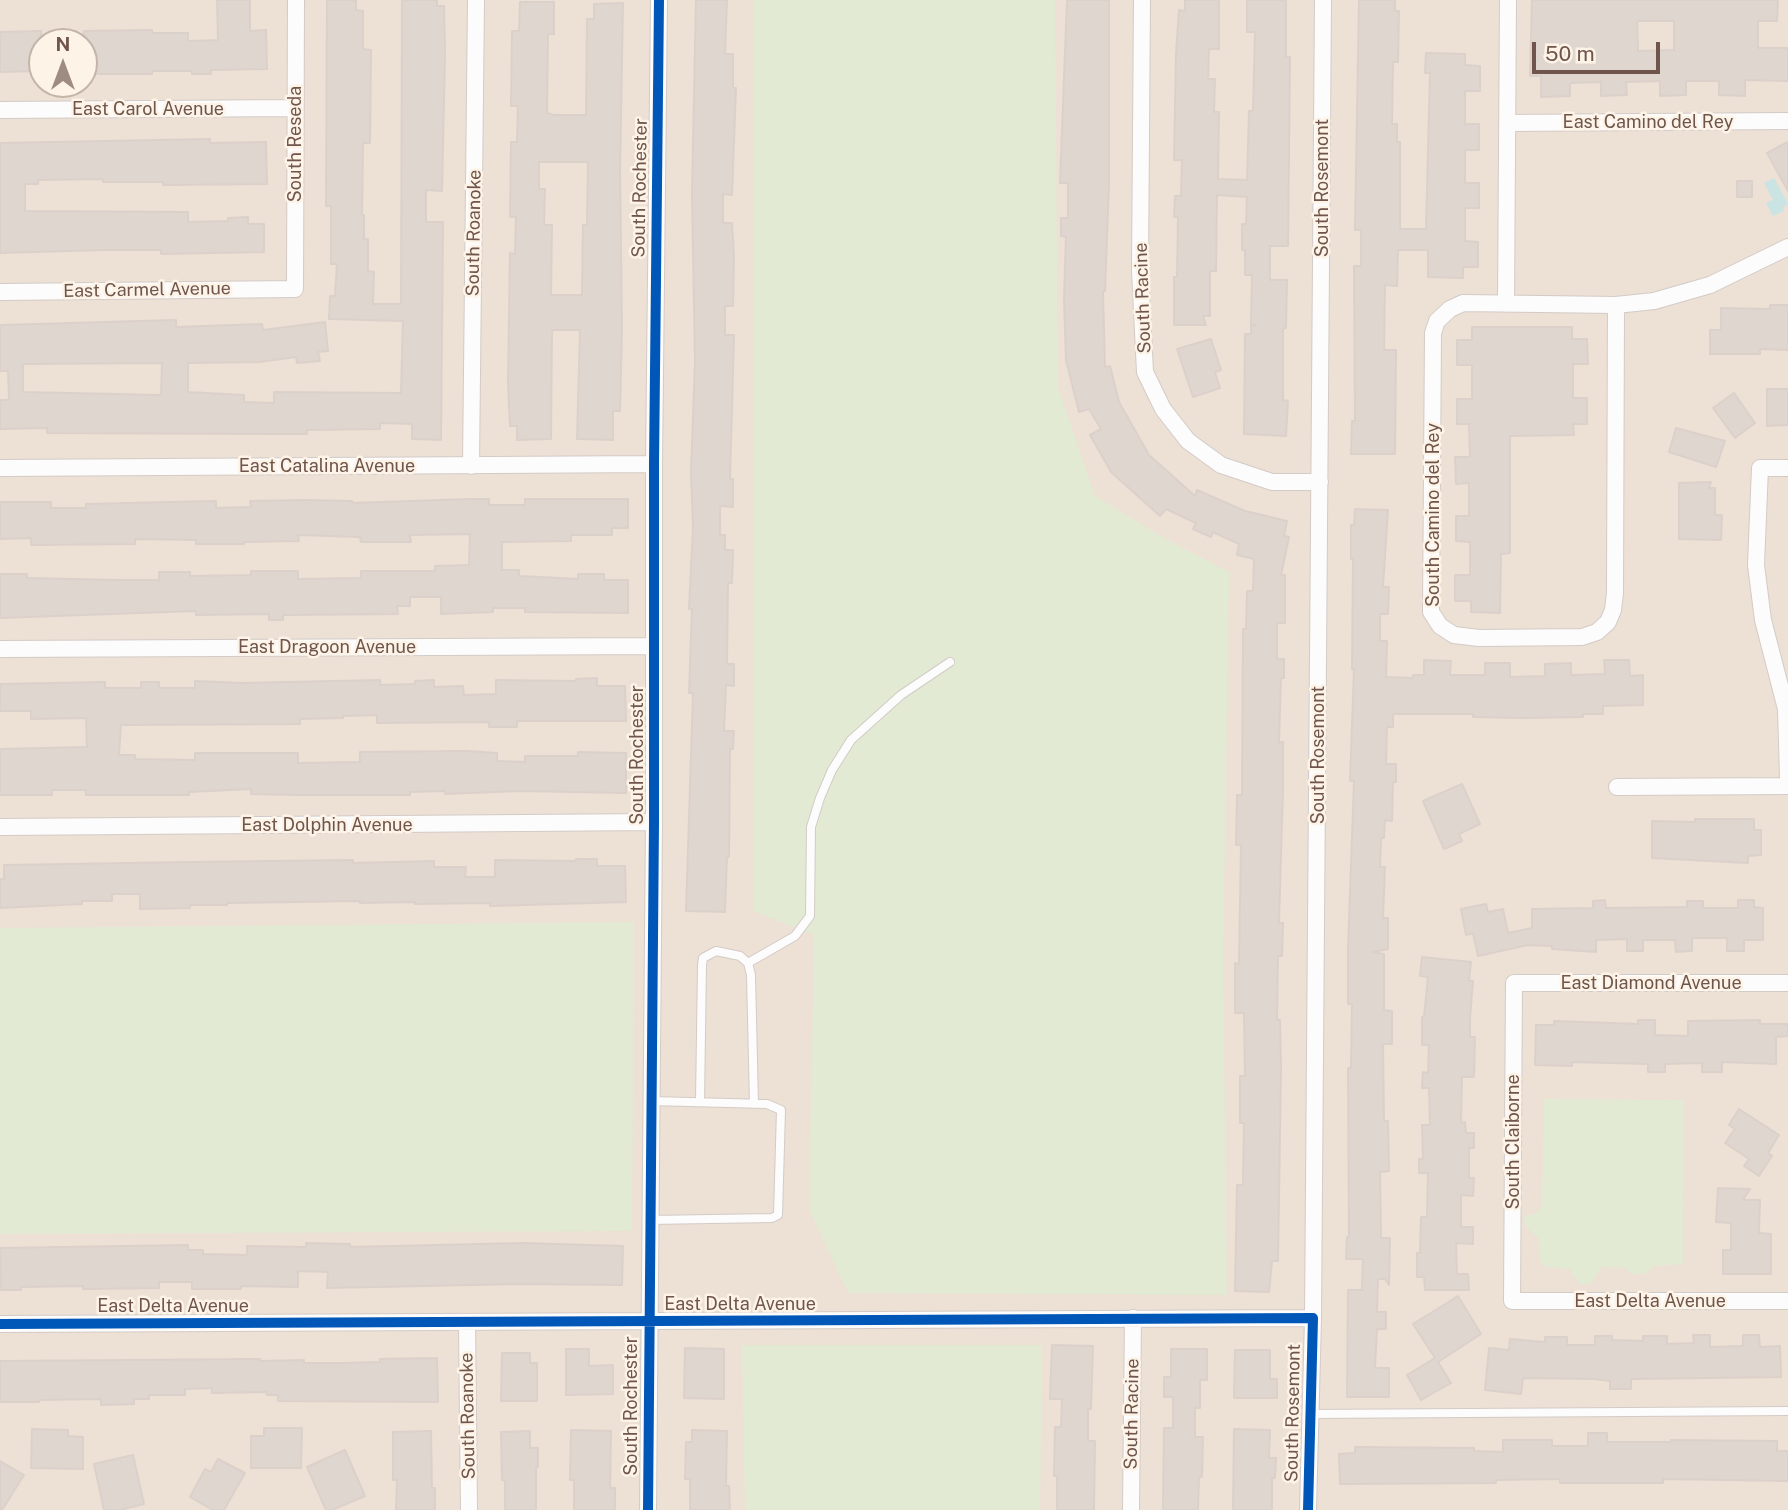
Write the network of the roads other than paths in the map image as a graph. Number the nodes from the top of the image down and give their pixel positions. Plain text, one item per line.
1 (296, 0) edge
2 (476, 0) edge
3 (659, 0) edge
4 (1142, 0) edge
5 (1323, 0) edge
6 (1508, 0) edge
7 (295, 108) junction
8 (0, 110) edge
9 (1788, 121) edge
10 (1507, 123) junction
11 (1788, 247) edge
12 (295, 289) joint
13 (0, 292) edge
14 (1506, 304) junction
15 (1616, 305) junction
16 (654, 464) junction
17 (471, 466) junction
18 (0, 468) edge
19 (1788, 468) edge
20 (1320, 482) junction
21 (654, 646) junction
22 (0, 649) edge
23 (950, 662) dead end
24 (1788, 777) edge
25 (1788, 786) edge
26 (1617, 787) dead end
27 (654, 822) junction
28 (0, 827) edge
29 (748, 962) junction
30 (1514, 983) joint
31 (1788, 983) edge
32 (651, 1101) junction
33 (700, 1102) junction
34 (754, 1104) junction
35 (650, 1220) junction
36 (1512, 1301) joint
37 (1788, 1301) edge
38 (1133, 1318) junction
39 (1313, 1318) junction
40 (467, 1321) junction
41 (649, 1322) junction
42 (0, 1324) edge
43 (1788, 1411) edge
44 (1309, 1414) junction
45 (470, 1510) edge
46 (648, 1510) edge
47 (1131, 1510) edge
48 (1308, 1510) edge

1 - 7 street, South Reseda
2 - 17 street, South Roanoke
3 - 16 street, South Rochester
4 - 20 street, South Racine
5 - 20 street, South Rosemont
6 - 10 street
7 - 8 street, East Carol Avenue
7 - 12 street, South Reseda
9 - 10 street, East Camino del Rey
10 - 14 street
11 - 15 street, South Camino del Rey
12 - 13 street, East Carmel Avenue
14 - 15 street, South Camino del Rey
14 - 15 street, South Camino del Rey
16 - 17 street, East Catalina Avenue
16 - 21 street, South Rochester
17 - 18 street, East Catalina Avenue
19 - 24 street
20 - 39 street, South Rosemont
21 - 22 street, East Dragoon Avenue
21 - 27 street, South Rochester
23 - 29 lane
25 - 26 street
27 - 28 street, East Dolphin Avenue
27 - 32 street, South Rochester
29 - 33 lane
29 - 34 lane
30 - 31 street, East Diamond Avenue
30 - 36 street, South Claiborne
32 - 33 lane
32 - 35 street, South Rochester
33 - 34 lane
34 - 35 lane
35 - 41 street, South Rochester
36 - 37 street, East Delta Avenue
38 - 39 street, East Delta Avenue
38 - 41 street, East Delta Avenue
38 - 47 street, South Racine
39 - 44 street, South Rosemont
40 - 41 street, East Delta Avenue
40 - 42 street, East Delta Avenue
40 - 45 street, South Roanoke
41 - 46 street, South Rochester
43 - 44 lane
44 - 48 street, South Rosemont

